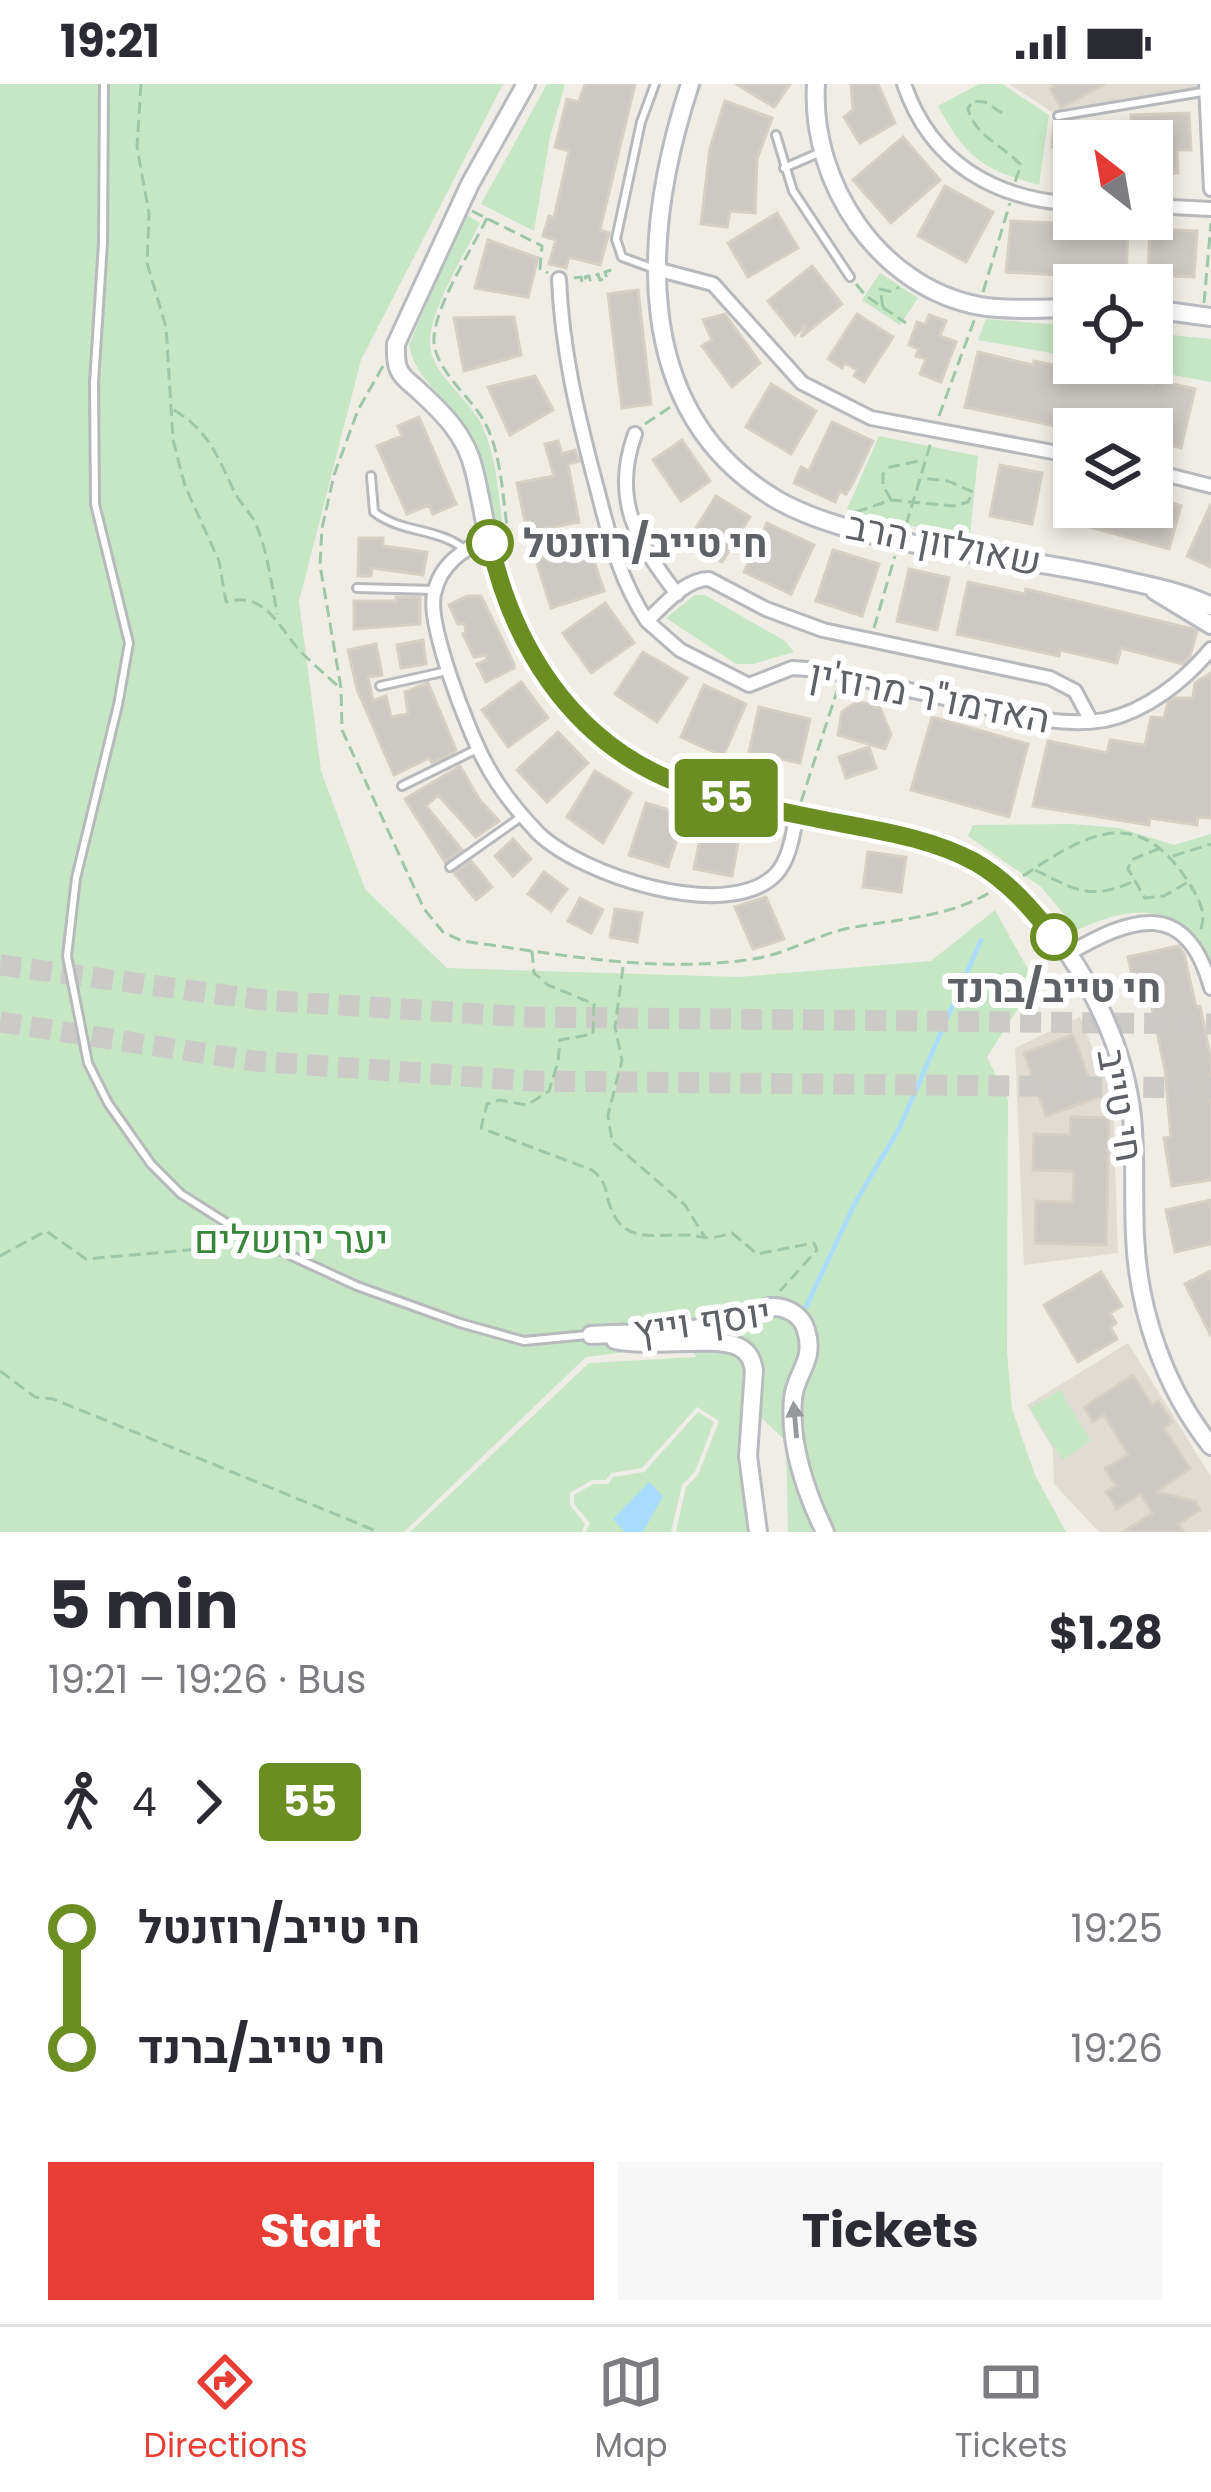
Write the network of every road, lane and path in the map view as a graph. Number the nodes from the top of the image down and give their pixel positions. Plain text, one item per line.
1 (104, 84) edge
2 (141, 84) edge
3 (526, 84) edge
4 (655, 84) edge
5 (690, 84) edge
6 (816, 84) edge
7 (904, 84) edge
8 (1208, 88) edge
9 (1002, 113) dead end
10 (1058, 116) dead end
11 (776, 135) dead end
12 (821, 152) junction
13 (784, 168) junction
14 (1211, 189) edge
15 (1012, 196) junction
16 (1053, 201) edge
17 (460, 205) junction
18 (1173, 207) edge
19 (1211, 209) edge
20 (487, 218) junction
21 (1211, 221) edge
22 (656, 269) junction
23 (605, 272) dead end
24 (908, 272) junction
25 (850, 277) joint
26 (560, 279) junction
27 (979, 306) junction
28 (1053, 308) edge
29 (882, 309) junction
30 (1173, 312) edge
31 (1207, 316) edge
32 (905, 323) dead end
33 (396, 344) junction
34 (668, 408) dead end
35 (172, 409) junction
36 (935, 425) dead end
37 (635, 434) joint
38 (1053, 452) edge
39 (926, 460) dead end
40 (371, 476) dead end
41 (1173, 476) edge
42 (922, 478) dead end
43 (1211, 486) edge
44 (891, 500) junction
45 (841, 525) junction
46 (490, 545) junction
47 (464, 550) junction
48 (1144, 584) junction
49 (357, 588) dead end
50 (435, 590) junction
51 (677, 594) junction
52 (1211, 606) edge
53 (277, 616) junction
54 (647, 621) junction
55 (1211, 625) edge
56 (1211, 649) edge
57 (450, 670) junction
58 (842, 675) junction
59 (380, 686) dead end
60 (340, 688) junction
61 (1091, 721) junction
62 (478, 748) junction
63 (401, 786) dead end
64 (797, 814) junction
65 (523, 816) junction
66 (1211, 844) edge
67 (1162, 847) junction
68 (1172, 856) junction
69 (450, 867) dead end
70 (1034, 869) junction
71 (1134, 881) junction
72 (1188, 882) junction
73 (1004, 883) junction
74 (1190, 945) junction
75 (532, 950) junction
76 (1068, 953) junction
77 (623, 965) junction
78 (1211, 988) edge
79 (232, 1227) junction
80 (708, 1241) junction
81 (0, 1256) edge
82 (768, 1306) junction
83 (591, 1335) junction
84 (0, 1371) edge
85 (1211, 1446) edge
86 (379, 1532) edge
87 (758, 1532) edge
88 (825, 1532) edge

1 - 79 lane
2 - 35 path
3 - 17 street
4 - 22 lane
5 - 22 street, שאולזון הרב
6 - 12 street
7 - 15 street
8 - 10 lane
8 - 14 street
9 - 15 path
11 - 13 lane
12 - 13 lane
12 - 24 street
13 - 25 lane
15 - 16 street
15 - 27 path
17 - 20 path
17 - 33 street
18 - 19 street
20 - 26 path
20 - 46 path
21 - 31 path
22 - 38 street
22 - 45 street, שאולזון הרב
23 - 26 path
24 - 27 street
24 - 29 path
25 - 29 path
26 - 54 street
27 - 28 street
27 - 36 path
29 - 32 path
30 - 31 street
33 - 46 street, חי טייב
33 - 60 path
34 - 37 path
35 - 53 path
35 - 53 path
37 - 51 street
39 - 44 path
40 - 47 lane
41 - 43 street
42 - 44 path
44 - 45 path
45 - 48 street, שאולזון הרב
46 - 47 street
46 - 64 street, חי טייב
47 - 50 street
48 - 52 street, שאולזון הרב
48 - 55 street, שאולזון הרב
49 - 50 lane
50 - 57 street
51 - 54 street
51 - 61 street
53 - 60 path
54 - 58 street, האדמו"ר מרוז'ין
56 - 61 street, האדמו"ר מרוז'ין
57 - 59 lane
57 - 62 street
58 - 61 street, האדמו"ר מרוז'ין
58 - 64 path
60 - 75 path
62 - 63 lane
62 - 65 street
64 - 65 street
64 - 73 street, חי טייב
65 - 69 lane
66 - 68 path
67 - 68 path
67 - 70 path
67 - 71 path
68 - 72 path
70 - 71 path
70 - 73 path
71 - 72 path
72 - 74 path
73 - 76 street, חי טייב
73 - 77 path
74 - 76 street
74 - 78 street
75 - 77 path
75 - 80 path
76 - 85 street, חי טייב
77 - 80 path
79 - 81 path
79 - 83 lane
80 - 82 path
82 - 83 street, יוסף וייץ
88 -> 82 street, יוסף וייץ
83 - 87 street
84 - 86 path

